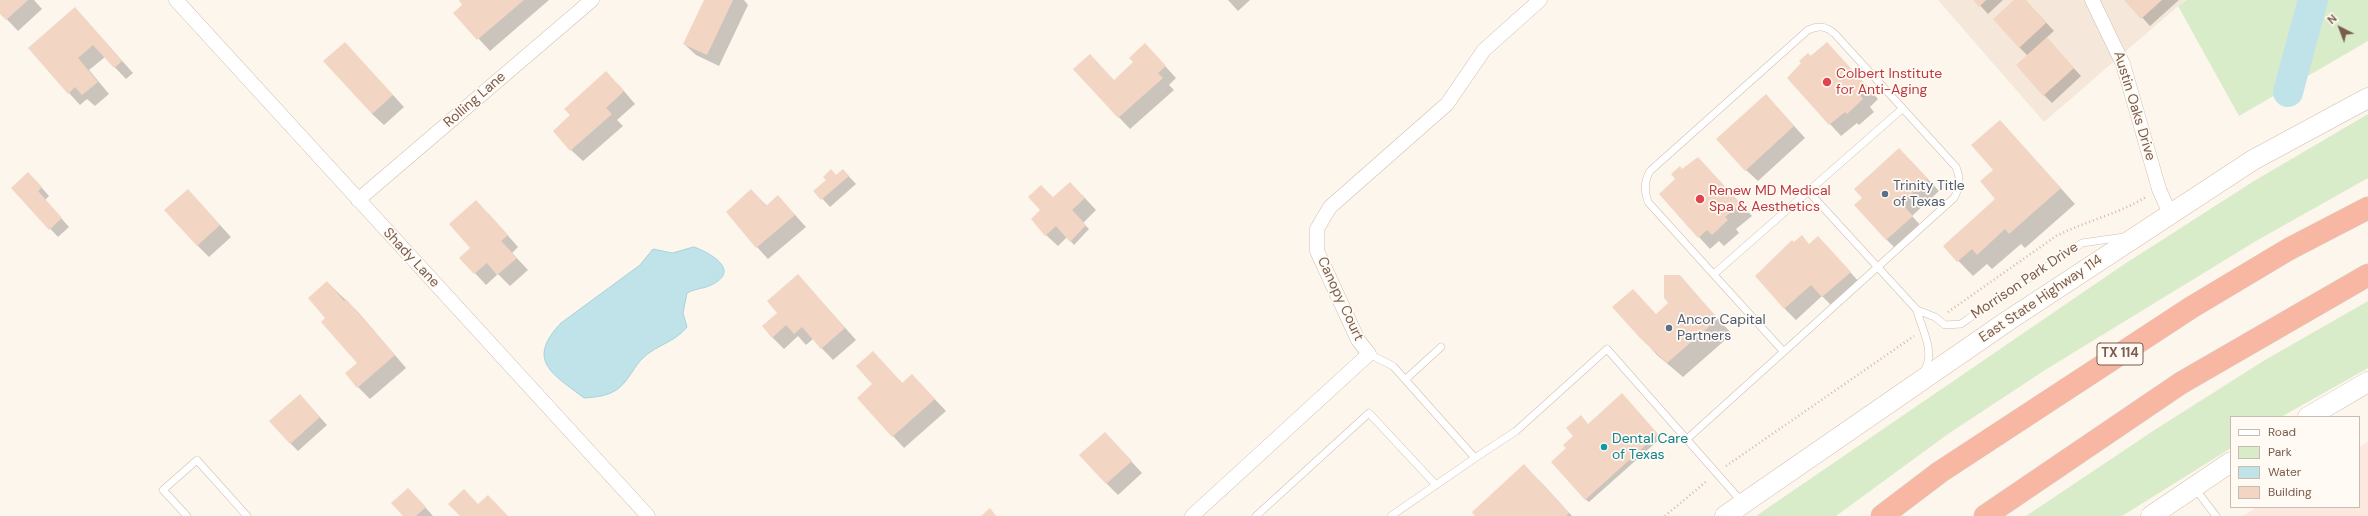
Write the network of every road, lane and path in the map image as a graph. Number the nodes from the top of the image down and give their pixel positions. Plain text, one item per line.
1 (176, 0) edge
2 (592, 0) edge
3 (1540, 0) edge
4 (2092, 0) edge
5 (2368, 98) edge
6 (1902, 109) junction
7 (2159, 189) junction
8 (1808, 191) junction
9 (358, 200) junction
10 (2368, 208) edge
11 (2170, 214) junction
12 (2139, 234) junction
13 (1878, 267) junction
14 (1714, 274) junction
15 (2368, 275) edge
16 (1917, 310) junction
17 (1938, 320) junction
18 (1922, 330) junction
19 (1442, 347) dead end
20 (1784, 351) junction
21 (1369, 354) junction
22 (1406, 380) junction
23 (2368, 382) edge
24 (1918, 383) junction
25 (2310, 416) edge
26 (1687, 439) junction
27 (1475, 458) junction
28 (2230, 463) edge
29 (1717, 473) junction
30 (1436, 485) junction
31 (2194, 487) junction
32 (1744, 503) junction
33 (187, 516) edge
34 (247, 516) edge
35 (648, 516) edge
36 (1192, 516) edge
37 (1256, 516) edge
38 (1392, 516) edge
39 (1665, 516) edge
40 (1725, 516) edge
41 (1882, 516) edge
42 (1985, 516) edge
43 (2151, 516) edge
44 (2216, 516) edge

1 - 9 street, Shady Lane
2 - 9 street, Rolling Lane
3 - 21 street, Canopy Court
4 - 7 street, Austin Oaks Drive
5 - 11 main road, East State Highway 114
6 - 8 lane
6 - 13 lane
6 - 14 lane
7 - 11 street, Austin Oaks Drive
7 - 17 path
8 - 13 lane, Morrison Park Drive
8 - 14 lane
9 - 35 street, Shady Lane
10 - 41 highway, TX 114
11 - 12 main road, East State Highway 114
12 - 17 lane, Morrison Park Drive
12 - 24 main road, East State Highway 114
13 - 16 lane, Morrison Park Drive
13 - 20 lane
14 - 20 lane
15 - 42 highway
16 - 17 lane, Morrison Park Drive
16 - 18 lane, Morrison Park Drive
18 - 24 lane, Morrison Park Drive
18 - 29 path
19 - 22 lane
20 - 26 lane
21 - 22 lane
21 - 36 street, Canopy Court
22 - 27 lane
23 - 25 main road
24 - 32 main road, East State Highway 114
26 - 27 lane
26 - 29 lane
27 - 30 lane
28 - 31 main road
29 - 32 lane
29 - 39 path
30 - 37 lane
30 - 38 lane
31 - 43 main road
31 - 44 lane
32 - 40 main road, East State Highway 114
33 - 34 lane

